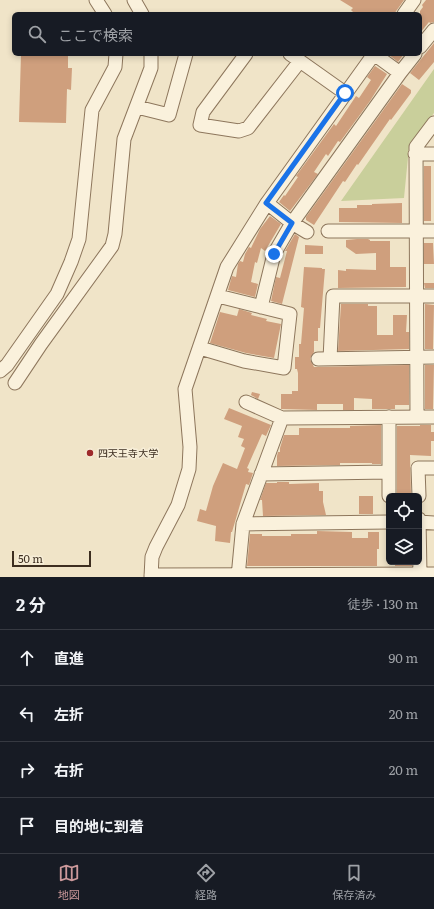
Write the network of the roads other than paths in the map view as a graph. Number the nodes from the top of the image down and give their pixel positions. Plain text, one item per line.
1 (96, 0) edge
2 (134, 0) edge
3 (414, 0) edge
4 (104, 12) edge
5 (141, 12) edge
6 (405, 12) edge
7 (434, 30) edge
8 (422, 45) edge
9 (116, 56) edge
10 (151, 56) edge
11 (185, 56) edge
12 (245, 56) edge
13 (373, 56) edge
14 (377, 56) edge
15 (413, 56) edge
16 (295, 57) edge
17 (400, 73) junction
18 (345, 93) junction
19 (137, 107) junction
20 (434, 123) edge
21 (416, 154) junction
22 (434, 154) edge
23 (266, 203) junction
24 (292, 223) junction
25 (328, 231) dead end
26 (434, 231) edge
27 (307, 232) dead end
28 (416, 232) junction
29 (218, 296) junction
30 (416, 296) junction
31 (434, 296) edge
32 (261, 307) junction
33 (200, 348) junction
34 (434, 357) edge
35 (416, 358) junction
36 (0, 371) edge
37 (15, 383) dead end
38 (246, 402) dead end
39 (434, 416) edge
40 (389, 417) junction
41 (417, 417) junction
42 (282, 418) junction
43 (434, 468) edge
44 (389, 472) junction
45 (261, 474) junction
46 (390, 493) edge
47 (418, 493) edge
48 (386, 522) edge
49 (422, 522) edge
50 (434, 522) edge
51 (243, 524) junction
52 (419, 529) edge
53 (390, 571) edge
54 (420, 574) junction
55 (434, 574) edge
56 (151, 576) edge
57 (238, 576) edge

1 - 4 street
2 - 5 street
3 - 6 street
7 - 8 street
9 - 36 street
10 - 19 street
11 - 19 street
12 - 16 street
13 - 18 street
14 - 17 street
15 - 17 street
16 - 18 street
17 - 24 street
18 - 23 street
19 - 37 street
20 - 21 street
21 - 22 street
21 - 28 street
23 - 24 street
23 - 29 street
24 - 27 street
24 - 32 street
25 - 28 street
26 - 28 street
28 - 30 street
29 - 32 street
29 - 33 street
30 - 31 street
30 - 35 street
30 - 35 street
32 - 33 street
33 - 56 street
34 - 35 street
35 - 41 street
38 - 42 street
39 - 41 street
40 - 41 street
40 - 42 street
40 - 44 street
42 - 45 street
43 - 47 street
44 - 45 street
44 - 46 street
45 - 51 street
48 - 51 street
49 - 50 street
51 - 57 street
52 - 54 street
53 - 54 street
53 - 57 street
54 - 55 street
56 - 57 street

